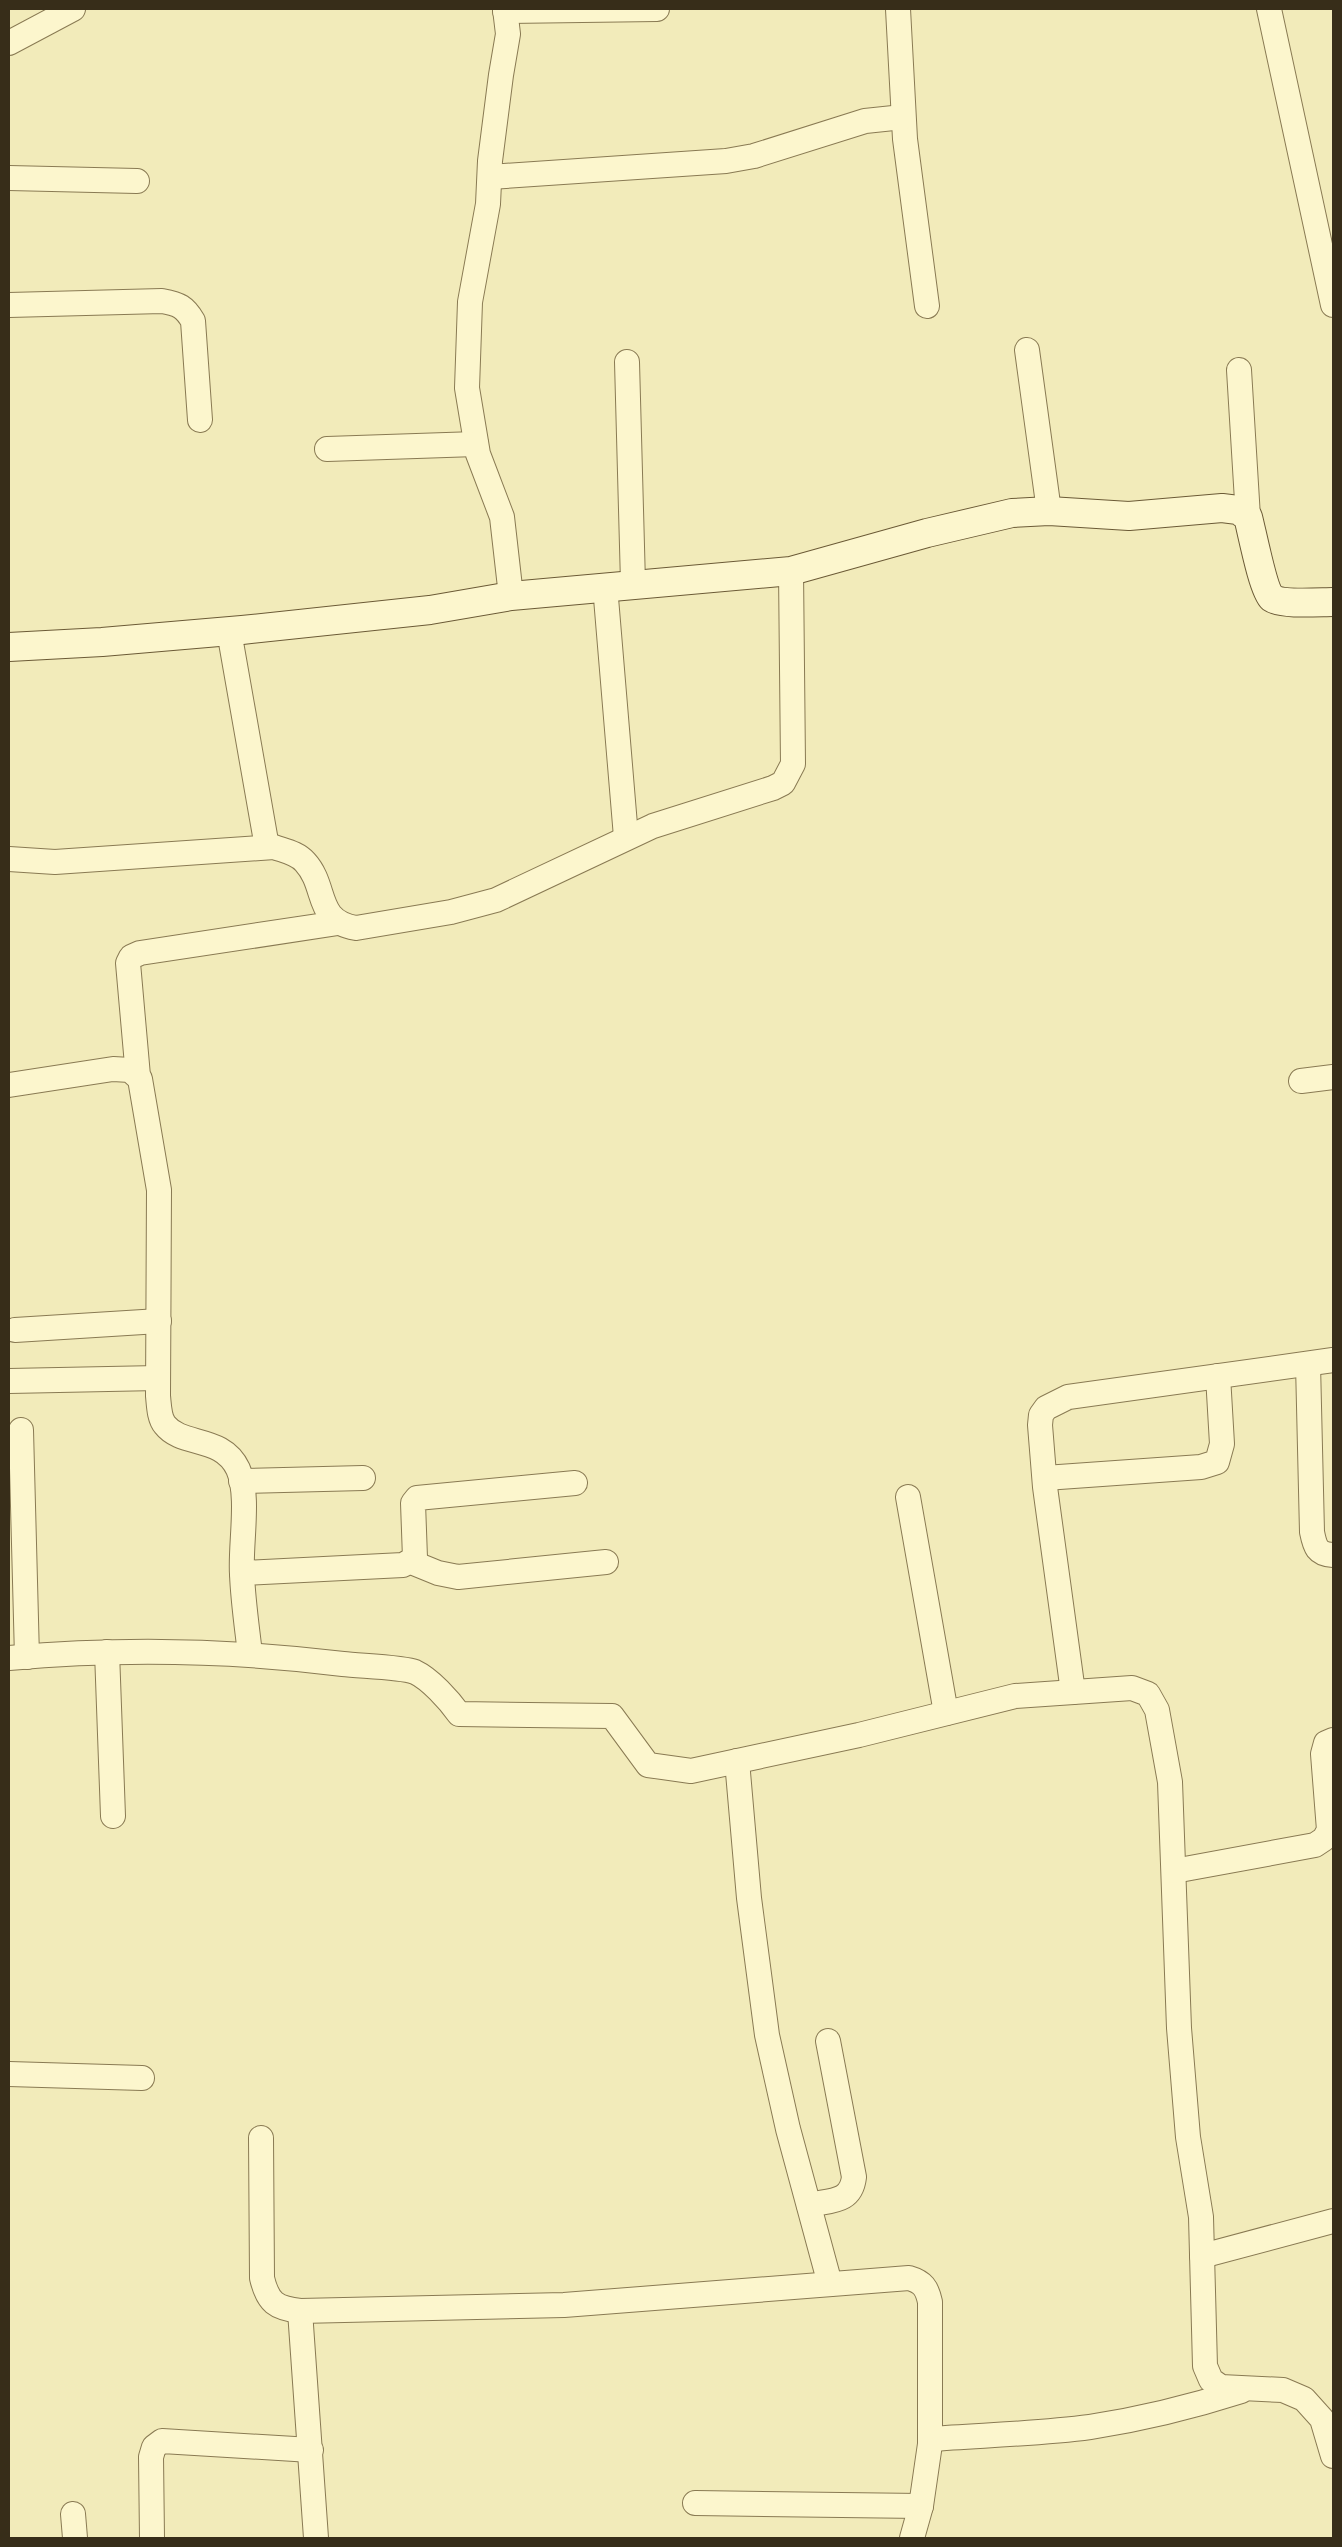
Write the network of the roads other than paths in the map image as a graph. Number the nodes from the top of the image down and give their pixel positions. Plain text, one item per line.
1 (73, 9) edge
2 (657, 9) edge
3 (898, 9) edge
4 (1269, 9) edge
5 (505, 10) edge
6 (9, 43) edge
7 (903, 117) junction
8 (490, 177) junction
9 (9, 178) edge
10 (136, 180) dead end
11 (1329, 260) edge
12 (9, 305) edge
13 (927, 306) dead end
14 (1333, 306) edge
15 (1027, 350) dead end
16 (627, 362) dead end
17 (1239, 370) dead end
18 (200, 420) dead end
19 (476, 444) junction
20 (327, 449) dead end
21 (1049, 511) junction
22 (1248, 517) junction
23 (791, 571) junction
24 (633, 583) junction
25 (605, 586) junction
26 (512, 596) junction
27 (1333, 602) edge
28 (229, 631) junction
29 (9, 647) edge
30 (626, 837) junction
31 (267, 847) junction
32 (9, 859) edge
33 (338, 922) junction
34 (138, 1076) junction
35 (1333, 1078) edge
36 (1301, 1081) dead end
37 (9, 1085) edge
38 (159, 1321) junction
39 (15, 1330) dead end
40 (1333, 1360) edge
41 (1308, 1364) junction
42 (1218, 1376) junction
43 (158, 1378) junction
44 (9, 1381) edge
45 (21, 1430) dead end
46 (363, 1478) dead end
47 (1045, 1478) junction
48 (241, 1481) junction
49 (575, 1483) dead end
50 (908, 1497) dead end
51 (1333, 1555) edge
52 (411, 1562) junction
53 (606, 1562) dead end
54 (242, 1574) junction
55 (107, 1652) junction
56 (250, 1654) junction
57 (18, 1658) edge
58 (1073, 1692) junction
59 (946, 1713) junction
60 (1333, 1740) edge
61 (737, 1761) junction
62 (113, 1816) dead end
63 (1331, 1830) edge
64 (1174, 1871) junction
65 (828, 2041) dead end
66 (9, 2074) edge
67 (142, 2078) dead end
68 (261, 2138) dead end
69 (809, 2205) junction
70 (1333, 2221) edge
71 (1202, 2256) junction
72 (830, 2284) junction
73 (300, 2311) junction
74 (1247, 2389) junction
75 (930, 2439) junction
76 (311, 2450) junction
77 (1333, 2456) edge
78 (695, 2504) dead end
79 (921, 2506) junction
80 (73, 2514) dead end
81 (75, 2538) edge
82 (152, 2538) edge
83 (316, 2538) edge
84 (912, 2538) edge

1 - 6 street
2 - 5 street
3 - 7 street
4 - 11 street
5 - 8 street
7 - 8 street
7 - 13 street
8 - 19 street
9 - 10 street
11 - 14 street
12 - 18 street
15 - 21 street
16 - 24 street
17 - 22 street
19 - 20 street
19 - 26 street
21 - 22 street
21 - 23 street
22 - 27 street
23 - 24 street
23 - 30 street
24 - 25 street
25 - 26 street
25 - 30 street
26 - 28 street
28 - 29 street
28 - 31 street
30 - 33 street
31 - 32 street
31 - 33 street
33 - 34 street
34 - 37 street
34 - 38 street
35 - 36 street
38 - 39 street
38 - 43 street
40 - 41 street
41 - 42 street
41 - 51 street
42 - 47 street
42 - 47 street
43 - 44 street
43 - 48 street
45 - 57 street
46 - 48 street
47 - 58 street
48 - 54 street
49 - 52 street
50 - 59 street
52 - 53 street
52 - 54 street
54 - 56 street
55 - 56 street
55 - 57 street
55 - 62 street
56 - 61 street
58 - 59 street
58 - 64 street
59 - 61 street
60 - 63 street
61 - 69 street
63 - 64 street
64 - 71 street
65 - 69 street
66 - 67 street
68 - 73 street
69 - 72 street
70 - 71 street
71 - 74 street
72 - 73 street
72 - 75 street
73 - 76 street
74 - 75 street
74 - 77 street
75 - 79 street
76 - 82 street
76 - 83 street
78 - 79 street
79 - 84 street
80 - 81 street

